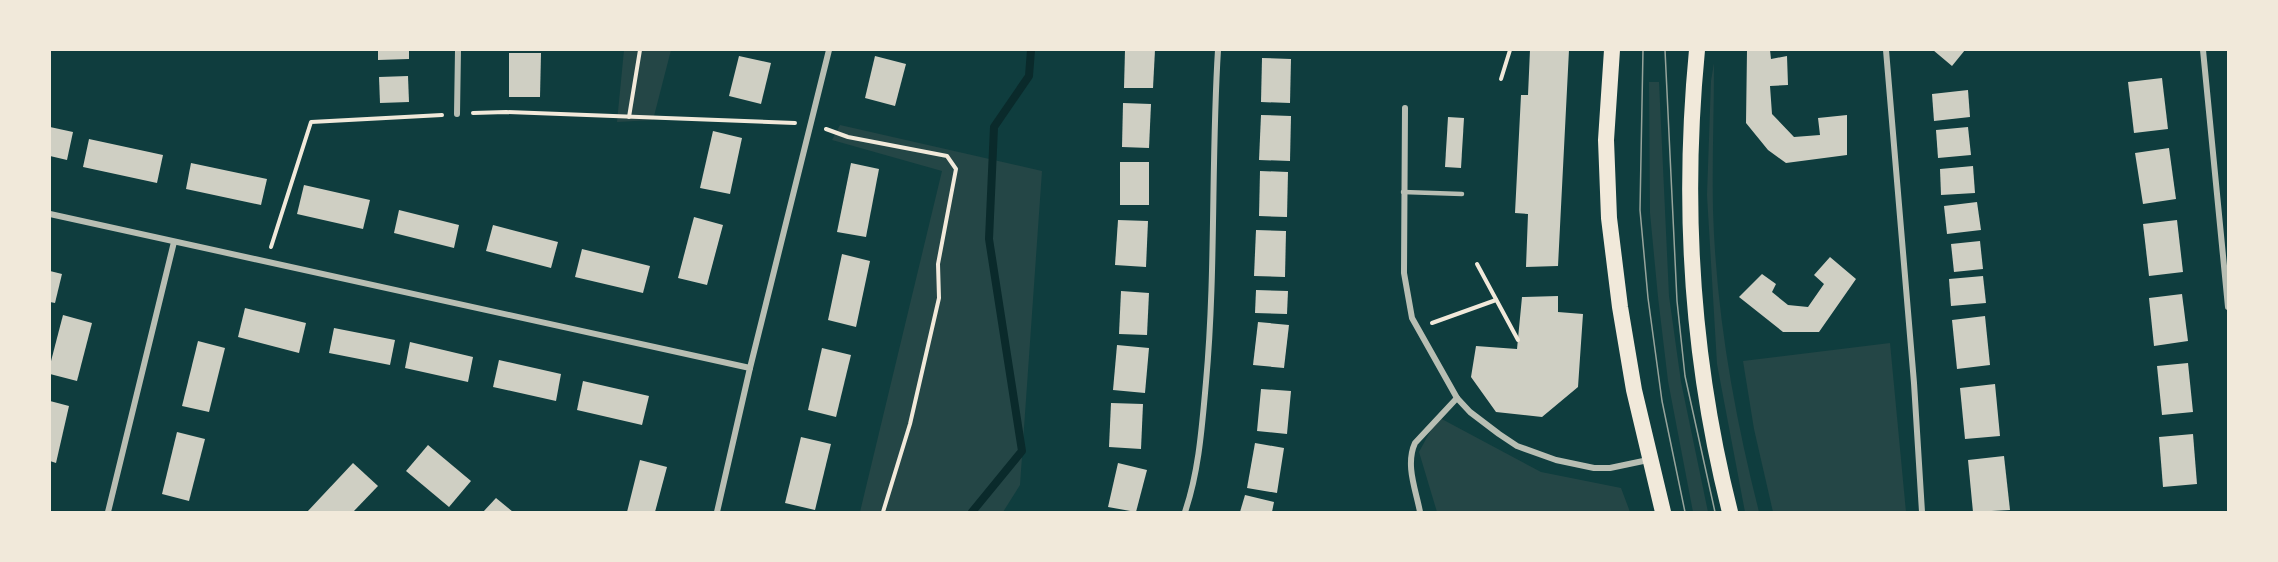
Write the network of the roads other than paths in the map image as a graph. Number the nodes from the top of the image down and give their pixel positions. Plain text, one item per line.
1 (458, 50) edge
2 (829, 50) edge
3 (1218, 50) edge
4 (1612, 50) edge
5 (1697, 50) edge
6 (1886, 50) edge
7 (2203, 50) edge
8 (1405, 108) dead end
9 (457, 114) road end
10 (1403, 192) junction
11 (1462, 194) dead end
12 (50, 214) edge
13 (174, 242) junction
14 (2229, 307) edge
15 (750, 368) junction
16 (1457, 398) junction
17 (1649, 460) junction
18 (108, 513) edge
19 (717, 513) edge
20 (1185, 513) edge
21 (1420, 513) edge
22 (1662, 513) edge
23 (1730, 513) edge
24 (1923, 513) edge

1 - 9 street
2 - 15 street
3 - 20 street
4 - 17 highway
5 - 23 highway
6 - 24 street
7 - 14 street
8 - 10 street
10 - 11 lane
10 - 16 street
12 - 13 street
13 - 15 street
13 - 18 street
15 - 19 street
16 - 17 street
16 - 21 street
17 - 22 highway

